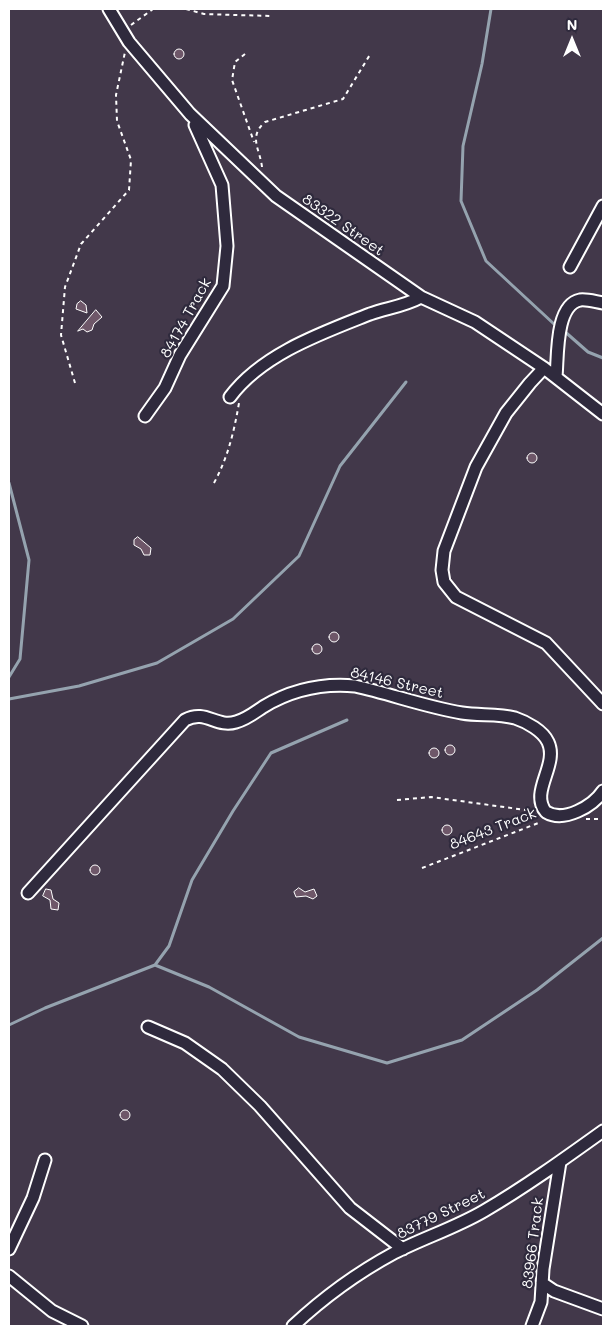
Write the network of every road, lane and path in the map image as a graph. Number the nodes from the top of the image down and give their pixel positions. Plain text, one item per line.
1 (109, 9) edge
2 (153, 9) edge
3 (186, 9) edge
4 (270, 16) dead end
5 (125, 35) junction
6 (371, 53) dead end
7 (245, 54) dead end
8 (190, 114) junction
9 (254, 142) junction
10 (260, 182) junction
11 (603, 206) edge
12 (570, 267) dead end
13 (421, 296) junction
14 (603, 303) edge
15 (544, 368) junction
16 (556, 377) junction
17 (75, 383) dead end
18 (235, 399) joint
19 (603, 414) edge
20 (145, 416) dead end
21 (214, 483) dead end
22 (603, 704) edge
23 (603, 791) edge
24 (397, 800) dead end
25 (543, 808) junction
26 (580, 819) dead end
27 (603, 819) edge
28 (547, 820) dead end
29 (422, 868) dead end
30 (28, 893) dead end
31 (148, 1027) dead end
32 (603, 1131) edge
33 (45, 1160) dead end
34 (560, 1162) junction
35 (9, 1249) edge
36 (403, 1249) junction
37 (9, 1276) edge
38 (542, 1283) junction
39 (603, 1309) edge
40 (82, 1326) edge
41 (293, 1326) edge
42 (532, 1326) edge

1 - 5 street, 83322 Street
2 - 5 path
3 - 4 path
5 - 8 street, 83322 Street
5 - 17 path
6 - 9 path
7 - 9 path
8 - 10 street, 83322 Street
8 - 20 street, 84174 Track
9 - 10 path
10 - 13 street, 83322 Street
11 - 12 street
13 - 15 street, 83322 Street
13 - 18 street
14 - 16 street
15 - 16 street, 83322 Street
15 - 22 street
16 - 19 street, 83322 Street
18 - 21 path
23 - 25 street
24 - 25 path
25 - 30 street, 84146 Street
26 - 27 path
28 - 29 path, 84643 Track
31 - 36 street
32 - 34 street, 83779 Street
33 - 35 street
34 - 36 street, 83779 Street
34 - 38 street, 83966 Track
36 - 41 street, 83779 Street
37 - 40 street
38 - 39 street
38 - 42 street, 83966 Track

